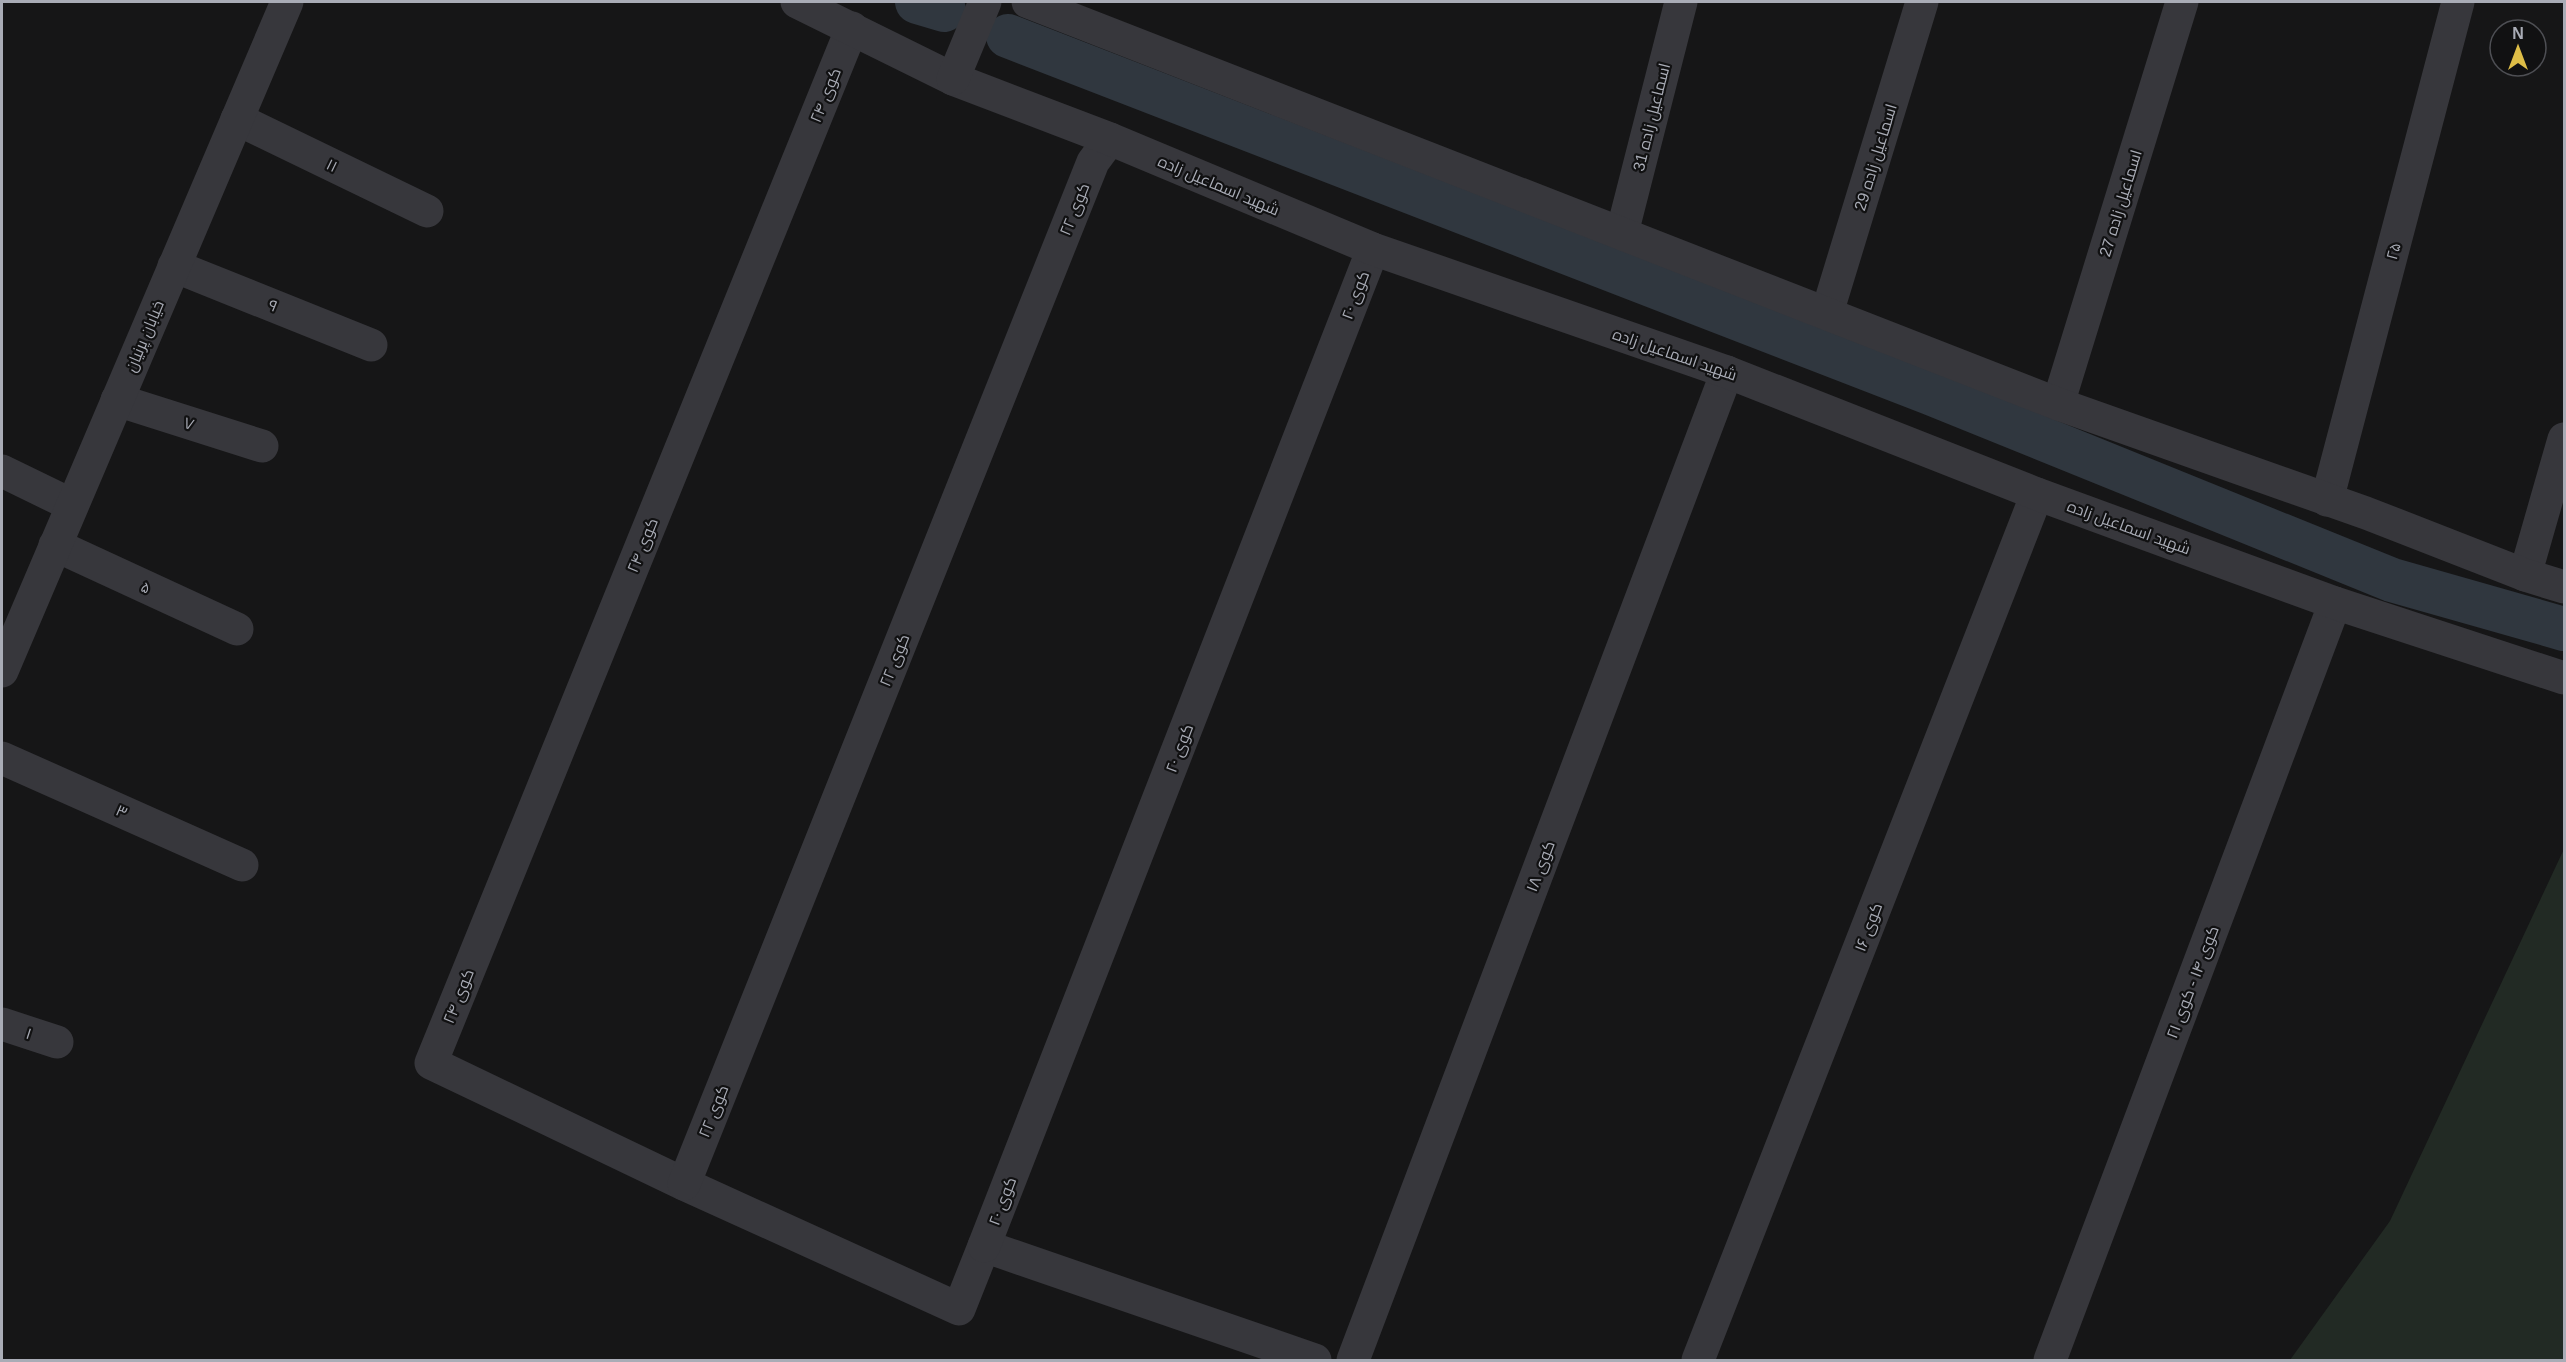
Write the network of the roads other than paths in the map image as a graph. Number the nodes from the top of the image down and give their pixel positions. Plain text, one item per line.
1 (287, 2) edge
2 (797, 2) edge
3 (985, 2) edge
4 (1028, 2) edge
5 (1681, 2) edge
6 (1922, 2) edge
7 (2182, 2) edge
8 (2458, 2) edge
9 (852, 28) junction
10 (953, 79) junction
11 (237, 119) junction
12 (1110, 139) junction
13 (428, 211) dead end
14 (1622, 232) junction
15 (1373, 249) junction
16 (174, 266) junction
17 (1827, 313) junction
18 (371, 345) dead end
19 (1726, 372) junction
20 (117, 400) junction
21 (2058, 404) junction
22 (2565, 439) edge
23 (262, 446) dead end
24 (2, 471) edge
25 (2037, 494) junction
26 (2327, 500) junction
27 (72, 505) junction
28 (55, 545) junction
29 (2525, 575) junction
30 (2565, 587) edge
31 (2335, 603) junction
32 (237, 629) dead end
33 (2, 671) edge
34 (2565, 678) edge
35 (2, 758) edge
36 (242, 865) dead end
37 (2, 1024) edge
38 (57, 1042) dead end
39 (684, 1184) junction
40 (984, 1246) junction
41 (1315, 1360) edge
42 (1353, 1360) edge
43 (1698, 1360) edge
44 (2050, 1360) edge

1 - 11 street, خیابان پرنیان
2 - 9 street, شهید اسماعیل زاده
3 - 10 street
4 - 14 street
5 - 14 street, اسماعیل زاده 31
6 - 17 street, اسماعیل زاده 29
7 - 21 street, اسماعیل زاده 27
8 - 26 street, ۲۵
9 - 10 street, شهید اسماعیل زاده
9 - 39 street, کوی ۲۴
10 - 12 street, شهید اسماعیل زاده
11 - 13 street, ۱۱
11 - 16 street, خیابان پرنیان
12 - 15 street, شهید اسماعیل زاده
12 - 39 street, کوی ۲۲
14 - 17 street
15 - 19 street, شهید اسماعیل زاده
15 - 40 street, کوی ۲۰
16 - 18 street, ۹
16 - 20 street, خیابان پرنیان
17 - 21 street
19 - 25 street, شهید اسماعیل زاده
19 - 42 street, کوی ۱۸
20 - 23 street, ۷
20 - 27 street, خیابان پرنیان
21 - 26 street
22 - 29 street
24 - 27 street
25 - 31 street, شهید اسماعیل زاده
25 - 43 street, کوی ۱۶
26 - 29 street
27 - 28 street, خیابان پرنیان
28 - 32 street, ۵
28 - 33 street, خیابان پرنیان
29 - 30 street
31 - 34 street, شهید اسماعیل زاده
31 - 44 street, کوی ۱۴ - کوی ۲۱
35 - 36 street, ۳
37 - 38 street, ۱
39 - 40 street, کوی ۲۰
40 - 41 street

